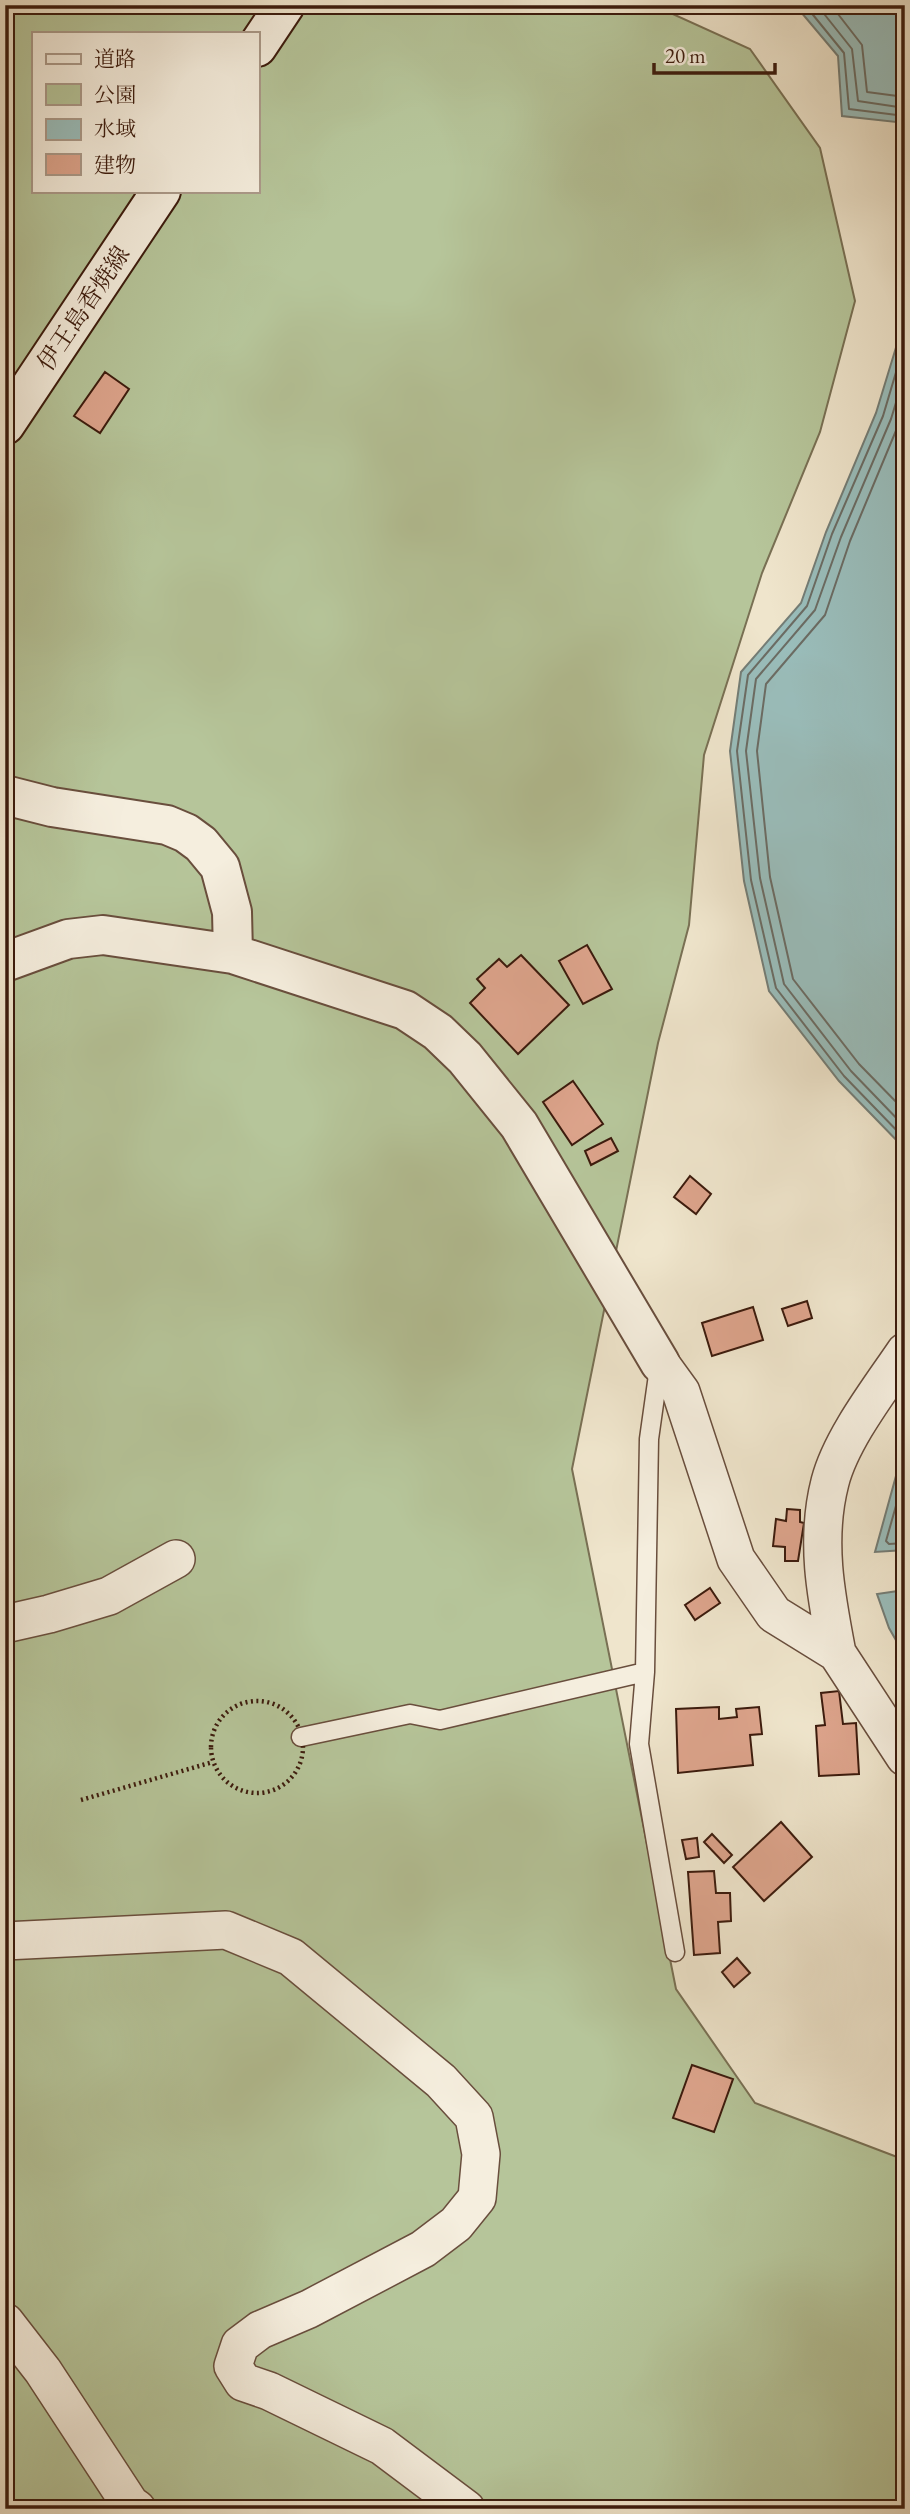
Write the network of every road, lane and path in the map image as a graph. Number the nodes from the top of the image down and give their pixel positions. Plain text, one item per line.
1 (285, 5) edge
2 (259, 44) edge
3 (161, 192) edge
4 (5, 425) edge
5 (5, 795) edge
6 (233, 954) junction
7 (5, 962) edge
8 (905, 1352) edge
9 (660, 1363) junction
10 (176, 1559) dead end
11 (5, 1624) edge
12 (836, 1653) junction
13 (645, 1672) junction
14 (301, 1737) junction
15 (905, 1757) edge
16 (213, 1762) junction
17 (81, 1800) dead end
18 (5, 1941) edge
19 (675, 1952) dead end
20 (5, 2322) edge
21 (136, 2509) edge
22 (466, 2509) edge

1 - 2 street
3 - 4 street, 伊王島香焼線
5 - 6 street
6 - 7 street
6 - 9 street
8 - 12 street
9 - 12 street
9 - 13 lane
10 - 11 street
12 - 15 street
13 - 14 lane
13 - 19 lane
14 - 16 path
14 - 16 path
16 - 17 path
18 - 22 street
20 - 21 street

